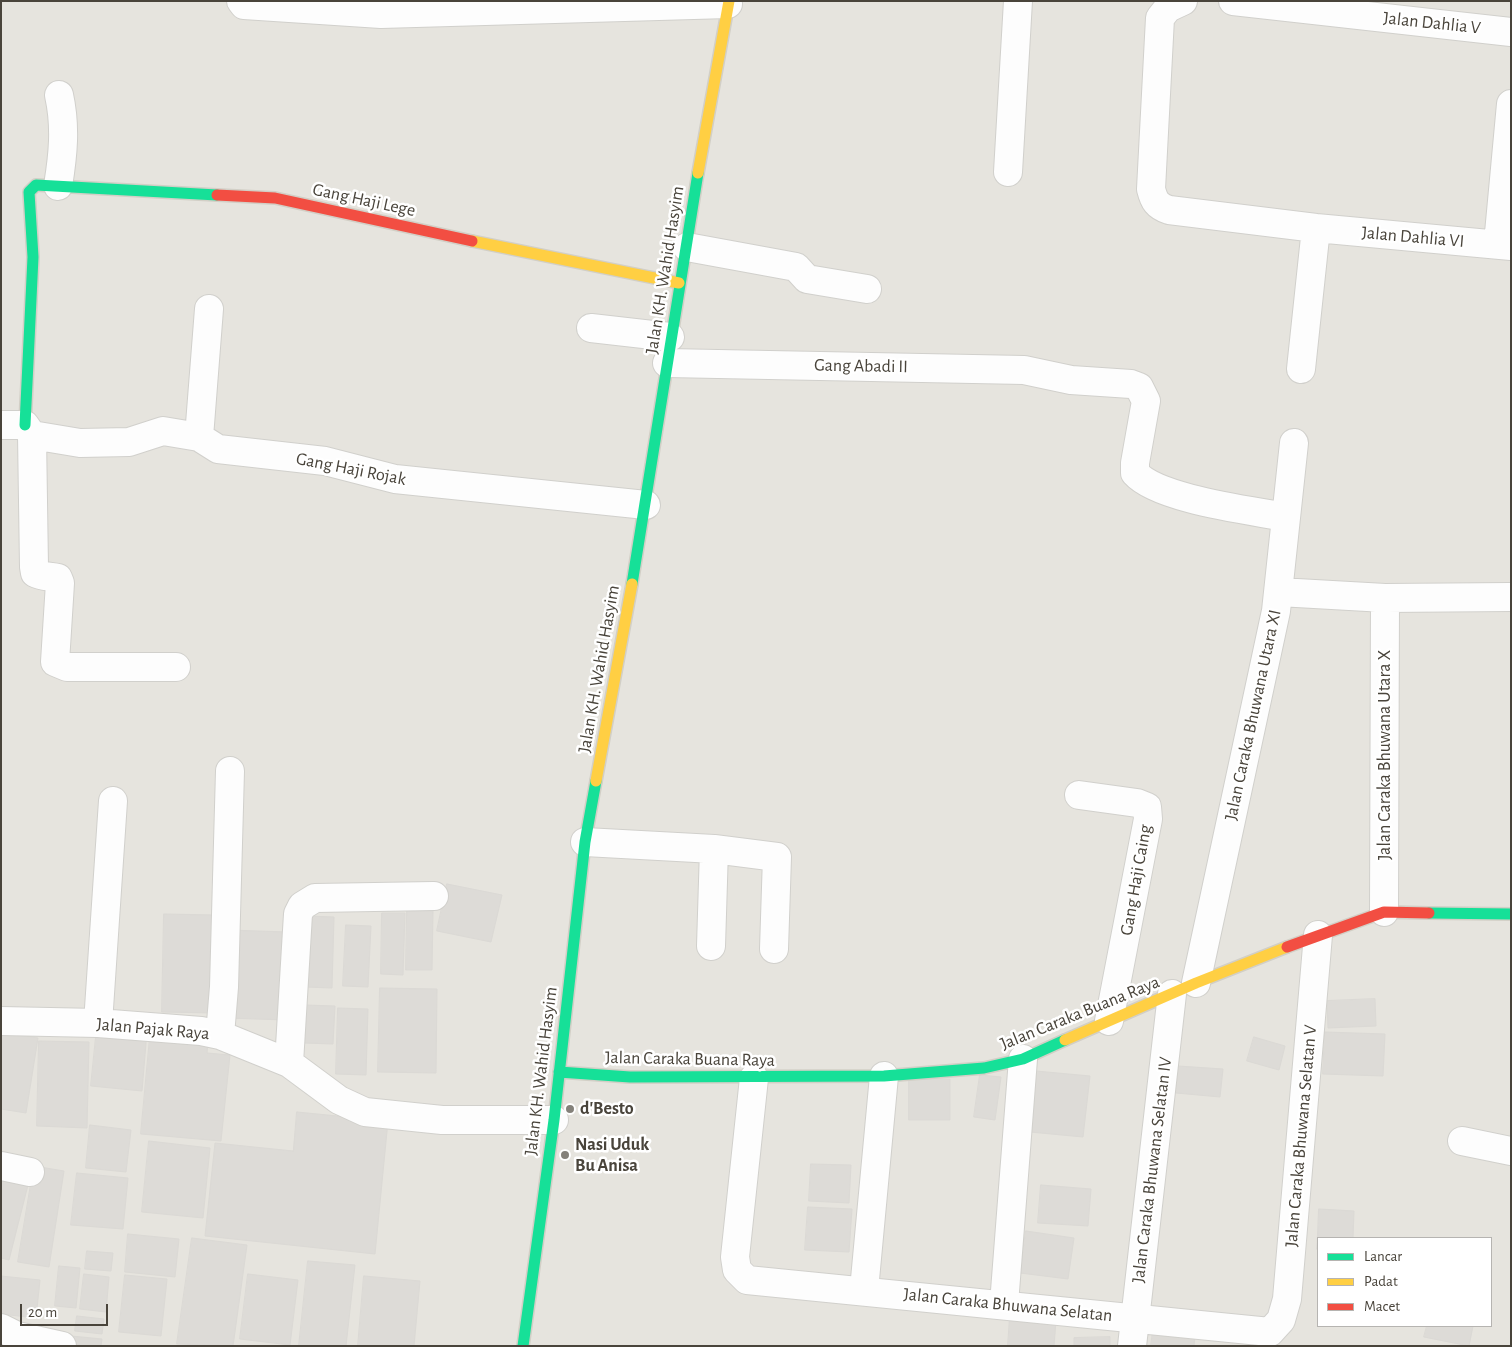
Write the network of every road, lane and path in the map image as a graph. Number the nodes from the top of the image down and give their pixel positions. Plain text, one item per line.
1 (241, 1) edge
2 (1018, 1) edge
3 (1183, 1) edge
4 (1233, 1) edge
5 (728, 3) edge
6 (417, 7) edge
7 (1511, 32) edge
8 (59, 95) dead end
9 (1511, 104) edge
10 (1008, 172) dead end
11 (47, 185) junction
12 (1316, 228) junction
13 (1504, 245) edge
14 (687, 247) junction
15 (679, 283) junction
16 (867, 289) dead end
17 (209, 310) dead end
18 (591, 328) dead end
19 (669, 350) junction
20 (1302, 369) dead end
21 (20, 428) edge
22 (199, 437) junction
23 (1294, 443) dead end
24 (646, 505) junction
25 (1285, 517) junction
26 (1279, 592) junction
27 (1511, 597) edge
28 (1385, 598) junction
29 (176, 667) dead end
30 (230, 771) dead end
31 (1079, 795) dead end
32 (113, 800) dead end
33 (585, 842) junction
34 (714, 849) junction
35 (434, 896) dead end
36 (1384, 912) junction
37 (1511, 914) edge
38 (1318, 935) junction
39 (711, 946) dead end
40 (774, 949) dead end
41 (1184, 989) junction
42 (1, 1021) edge
43 (1109, 1021) junction
44 (98, 1023) junction
45 (220, 1035) junction
46 (1023, 1059) junction
47 (289, 1063) junction
48 (559, 1072) junction
49 (884, 1076) junction
50 (754, 1078) junction
51 (554, 1120) junction
52 (1462, 1141) dead end
53 (1511, 1151) edge
54 (1, 1166) edge
55 (30, 1172) dead end
56 (864, 1290) junction
57 (1004, 1304) junction
58 (1135, 1318) junction
59 (1, 1328) edge
60 (1269, 1339) edge
61 (62, 1346) edge
62 (523, 1346) edge
63 (1132, 1346) edge

1 - 6 street
2 - 10 street
3 - 12 street, Jalan Dahlia VI
4 - 7 street, Jalan Dahlia V
5 - 6 street
5 - 14 street, Jalan KH. Wahid Hasyim
8 - 11 street
9 - 13 street
11 - 15 street, Gang Haji Lege
11 - 21 street
12 - 13 street, Jalan Dahlia VI
12 - 20 street
14 - 15 street, Jalan KH. Wahid Hasyim
14 - 16 street
15 - 19 street, Jalan KH. Wahid Hasyim
17 - 22 street
18 - 19 street, Gang Abadi II
19 - 24 street, Jalan KH. Wahid Hasyim
19 - 25 street, Gang Abadi II
21 - 22 street, Gang Haji Rojak
21 - 29 street
22 - 24 street, Gang Haji Rojak
23 - 25 street, Jalan Caraka Bhuwana Utara XI
24 - 33 street, Jalan KH. Wahid Hasyim
25 - 26 street, Jalan Caraka Bhuwana Utara XI
26 - 28 street
26 - 41 street, Jalan Caraka Bhuwana Utara XI
27 - 28 street
28 - 36 street, Jalan Caraka Bhuwana Utara X
30 - 45 street
31 - 43 street, Gang Haji Caing
32 - 44 street
33 - 34 street
33 - 48 street, Jalan KH. Wahid Hasyim
34 - 39 street
34 - 40 street
35 - 47 street
36 - 37 street, Jalan Caraka Buana Raya
36 - 38 street, Jalan Caraka Buana Raya
38 - 41 street, Jalan Caraka Buana Raya
38 - 60 street, Jalan Caraka Bhuwana Selatan V
41 - 43 street, Jalan Caraka Buana Raya
41 - 58 street, Jalan Caraka Bhuwana Selatan IV
42 - 44 street, Jalan Pajak Raya
43 - 46 street, Jalan Caraka Buana Raya
44 - 45 street, Jalan Pajak Raya
45 - 47 street, Jalan Pajak Raya
46 - 49 street, Jalan Caraka Buana Raya
46 - 57 street
47 - 51 street, Jalan Pajak Raya
48 - 50 street, Jalan Caraka Buana Raya
48 - 51 street, Jalan KH. Wahid Hasyim
49 - 50 street, Jalan Caraka Buana Raya
49 - 56 street
50 - 56 street, Jalan Caraka Bhuwana Selatan
51 - 62 street, Jalan KH. Wahid Hasyim
52 - 53 street
54 - 55 street
56 - 57 street, Jalan Caraka Bhuwana Selatan
57 - 58 street, Jalan Caraka Bhuwana Selatan
58 - 60 street, Jalan Caraka Bhuwana Selatan
58 - 63 street, Jalan Caraka Bhuwana Selatan IV
59 - 61 street

